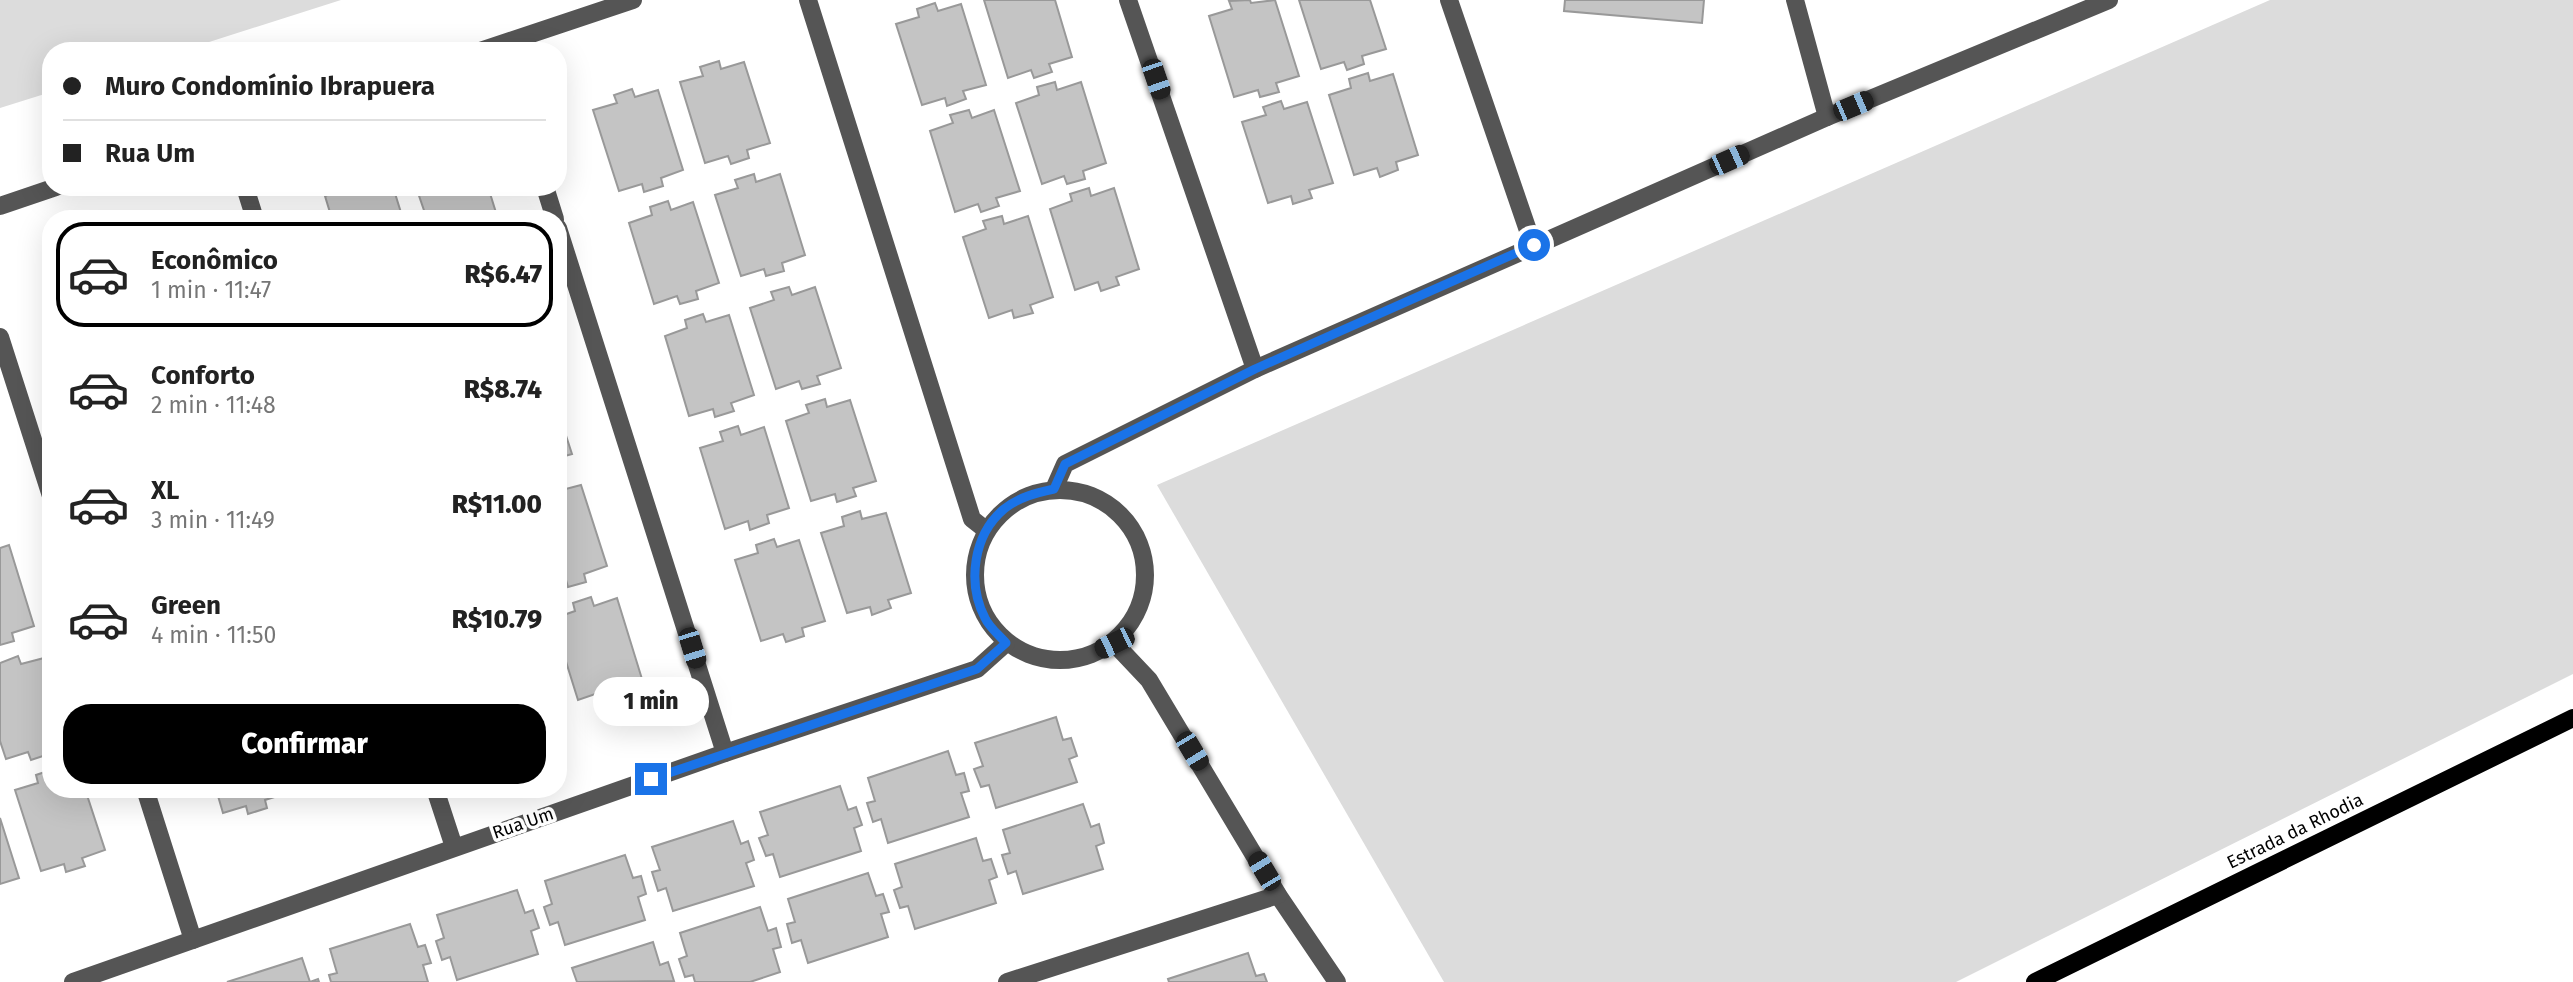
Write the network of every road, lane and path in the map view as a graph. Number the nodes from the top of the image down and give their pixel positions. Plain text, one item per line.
1 (634, 0) edge
2 (808, 0) edge
3 (1128, 0) edge
4 (1449, 0) edge
5 (1795, 0) edge
6 (2109, 0) edge
7 (518, 42) edge
8 (1827, 117) junction
9 (42, 192) edge
10 (0, 206) edge
11 (1534, 245) junction
12 (567, 256) edge
13 (0, 337) edge
14 (1255, 369) junction
15 (42, 468) edge
16 (1054, 489) junction
17 (986, 530) junction
18 (1006, 643) junction
19 (1114, 643) junction
20 (2573, 718) edge
21 (725, 753) junction
22 (148, 798) edge
23 (438, 798) edge
24 (454, 847) junction
25 (1278, 895) junction
26 (193, 940) junction
27 (73, 982) edge
28 (1007, 982) edge
29 (1337, 982) edge
30 (2035, 982) edge

1 - 7 street
2 - 17 street
3 - 14 street
4 - 11 street
5 - 8 street
6 - 8 street
8 - 11 street
9 - 10 street
11 - 14 street
12 - 21 street
13 - 15 street
14 - 16 street
16 - 17 street
16 - 19 street
17 - 18 street
18 - 19 street
18 - 21 street, Rua Um
19 - 25 street
20 - 30 main road, Estrada da Rhodia
21 - 24 street, Rua Um
22 - 26 street
23 - 24 street
24 - 26 street, Rua Um
25 - 28 street
25 - 29 street
26 - 27 street, Rua Um

